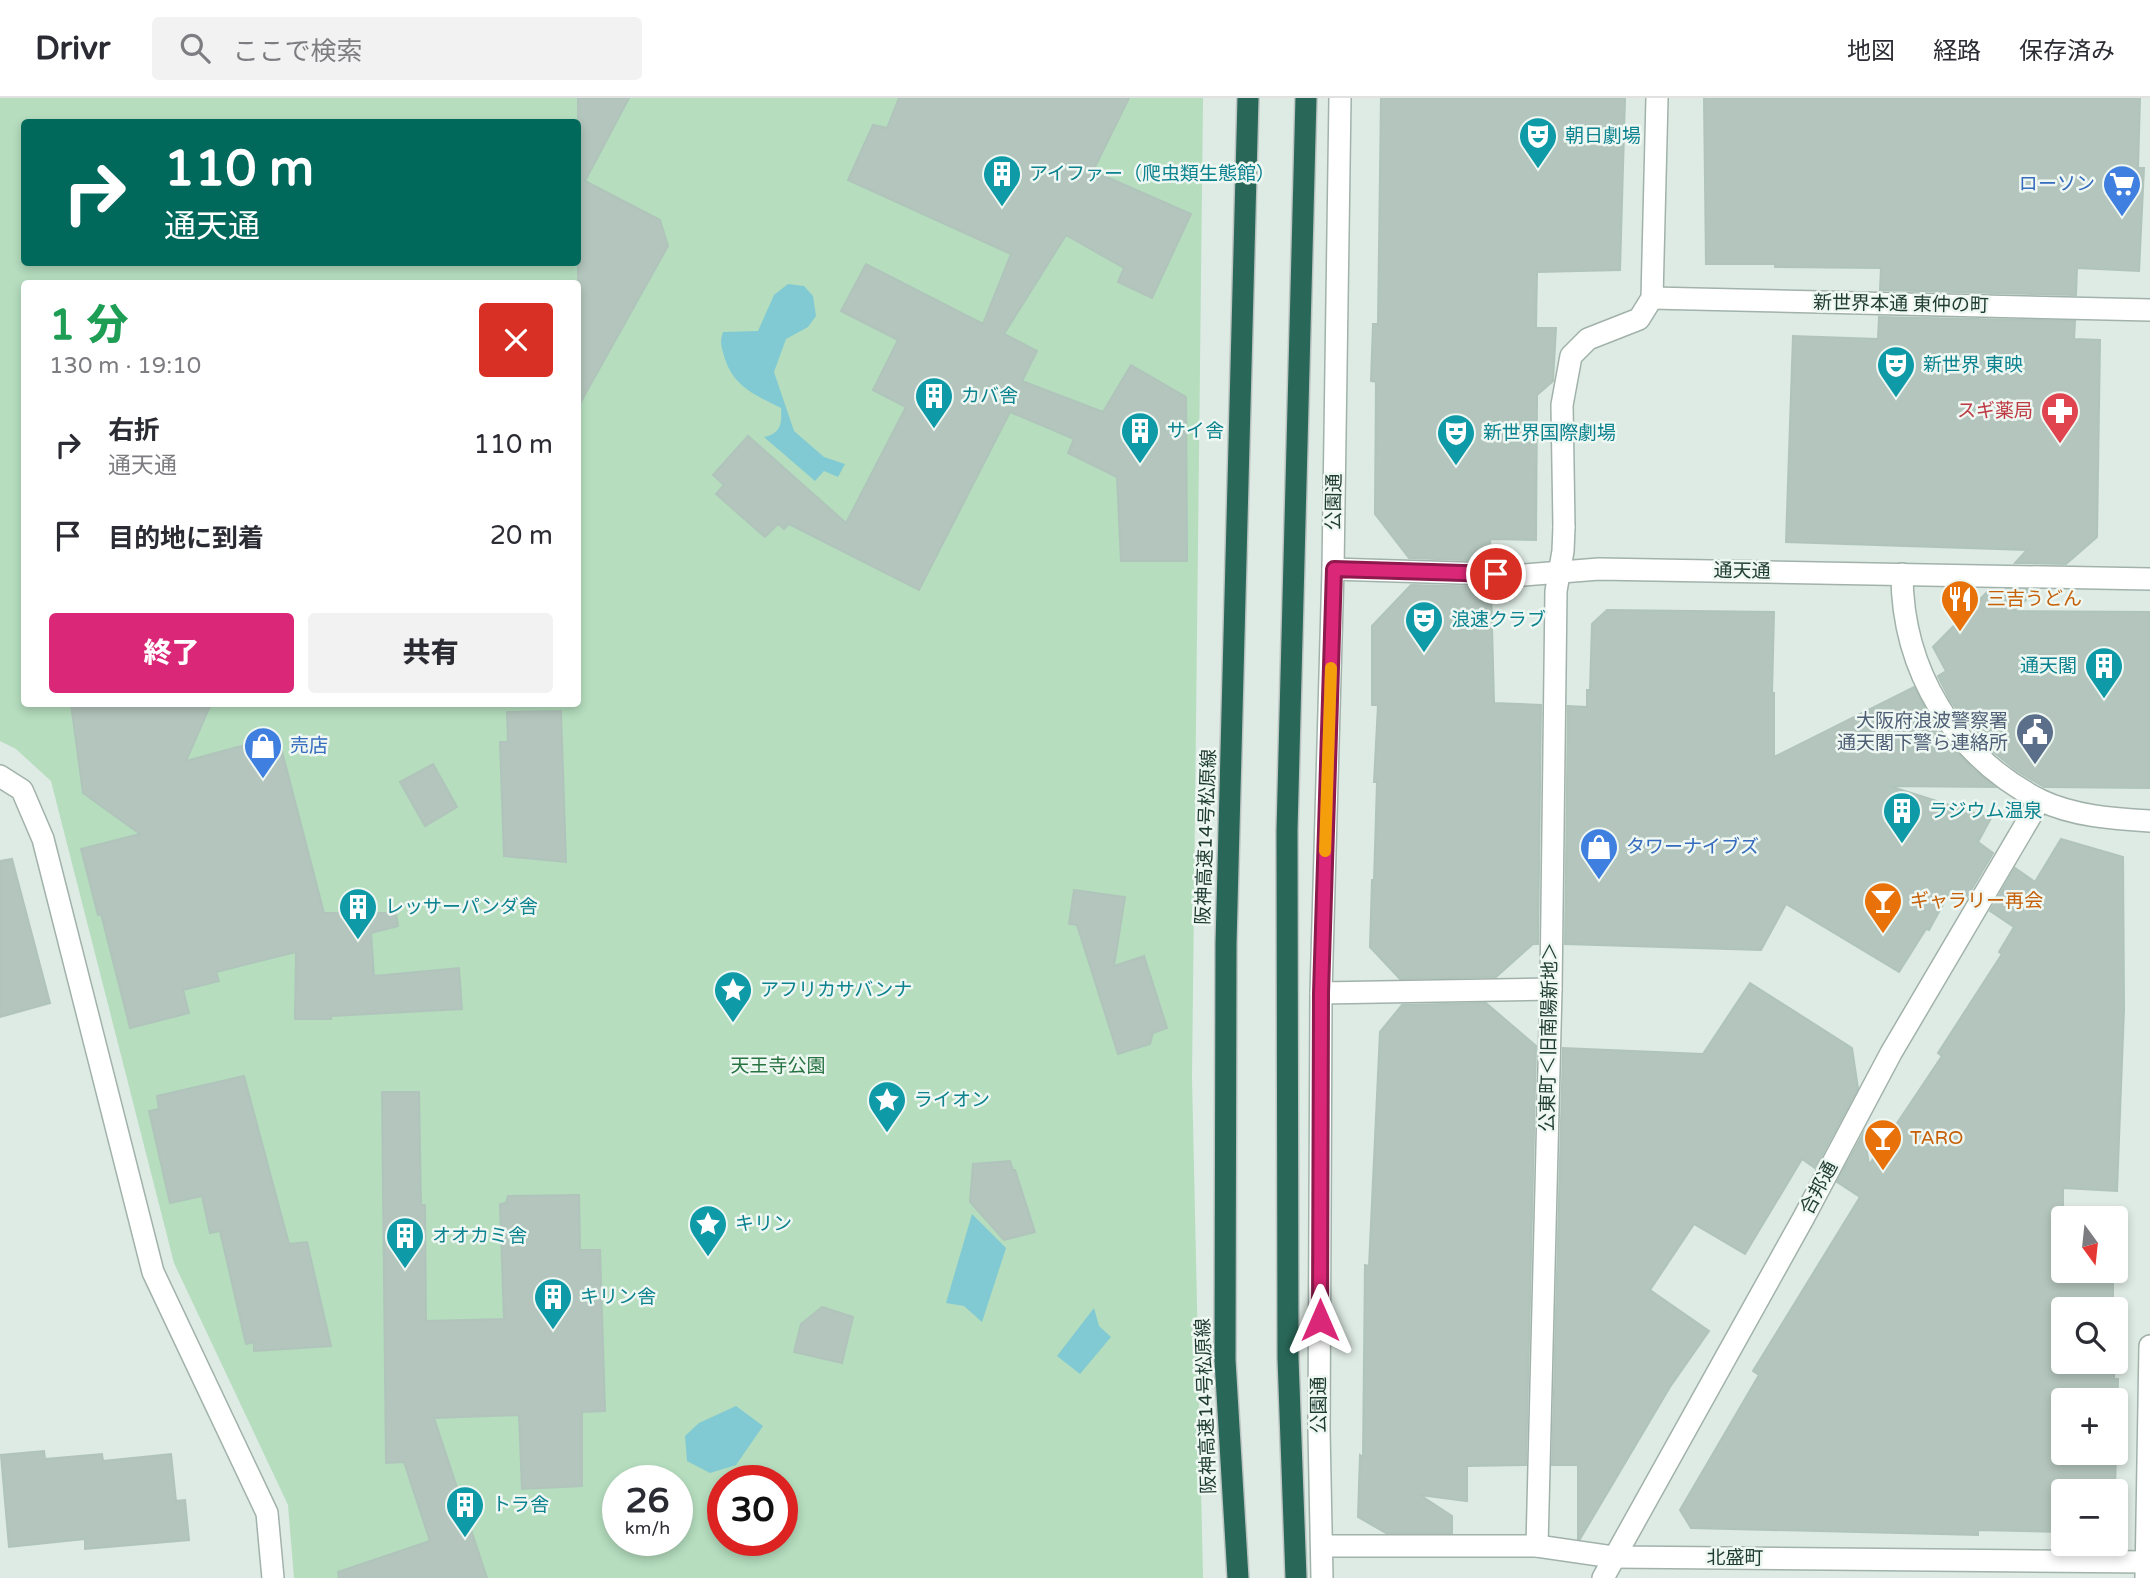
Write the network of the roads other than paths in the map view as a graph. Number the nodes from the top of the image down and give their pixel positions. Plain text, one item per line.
1 (1248, 98) edge
2 (1306, 98) edge
3 (1340, 98) edge
4 (1657, 98) edge
5 (1652, 298) junction
6 (2150, 310) edge
7 (1334, 569) junction
8 (1561, 573) junction
9 (1902, 574) junction
10 (2150, 579) edge
11 (0, 776) edge
12 (2040, 800) junction
13 (2150, 821) edge
14 (1551, 989) junction
15 (1321, 993) junction
16 (2150, 1346) edge
17 (1322, 1546) junction
18 (1536, 1546) junction
19 (1613, 1558) junction
20 (2147, 1567) edge
21 (273, 1578) edge
22 (1238, 1578) edge
23 (1296, 1578) edge
24 (1322, 1578) edge
25 (1603, 1578) edge

1 - 22 highway, 阪神高速14号松原線
2 - 23 highway
3 - 7 street, 公園通
4 - 5 street
5 - 6 street, 新世界本通 東仲の町
5 - 8 street, 公東町＜旧南陽新地＞
7 - 8 street, 通天通
7 - 15 street, 公園通
8 - 9 street, 通天通
8 - 14 street, 公東町＜旧南陽新地＞
9 - 10 street, 通天通
9 - 12 street
11 - 21 street
12 - 13 street
12 - 19 street, 合邦通
14 - 15 street
14 - 18 street, 公東町＜旧南陽新地＞
15 - 17 street, 公園通
16 - 20 street
17 - 18 street, 北盛町
17 - 24 street, 公園通
18 - 19 street, 北盛町
19 - 20 street, 北盛町
19 - 25 street, 合邦通

